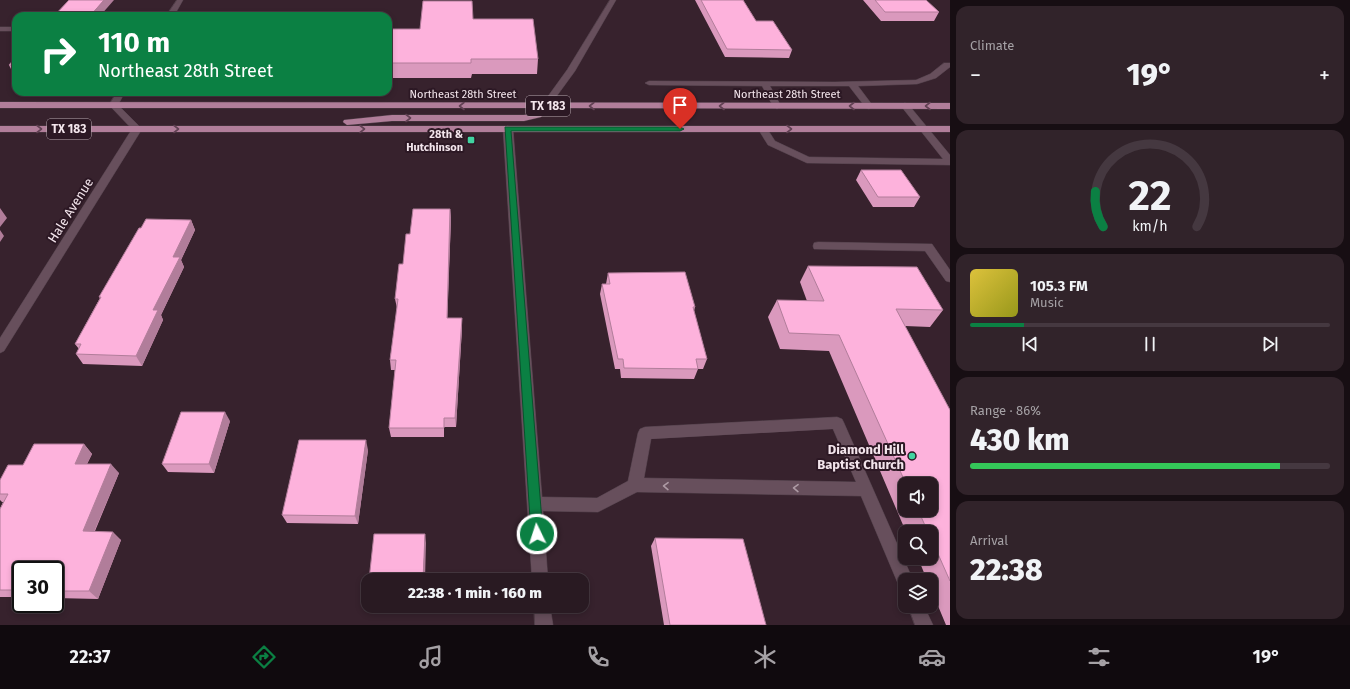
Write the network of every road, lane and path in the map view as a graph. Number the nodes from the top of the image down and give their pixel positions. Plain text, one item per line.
1 (180, 0) edge
2 (613, 0) edge
3 (172, 12) edge
4 (0, 29) edge
5 (12, 29) edge
6 (950, 65) edge
7 (649, 83) dead end
8 (764, 83) junction
9 (852, 84) junction
10 (119, 96) edge
11 (0, 105) edge
12 (113, 106) junction
13 (545, 106) junction
14 (777, 106) junction
15 (869, 106) junction
16 (906, 106) junction
17 (950, 106) edge
18 (0, 129) edge
19 (137, 129) junction
20 (272, 129) junction
21 (508, 129) junction
22 (763, 129) junction
23 (924, 129) junction
24 (950, 129) edge
25 (950, 162) edge
26 (818, 246) dead end
27 (950, 278) edge
28 (0, 348) edge
29 (635, 485) junction
30 (866, 489) junction
31 (535, 504) junction
32 (540, 573) edge
33 (902, 573) edge
34 (543, 613) edge
35 (919, 613) edge
36 (544, 625) edge
37 (924, 625) edge

1 - 3 street
2 - 13 street
4 - 5 street
6 - 9 street
7 - 8 street
8 - 9 street
8 - 14 street
9 - 15 street
10 - 12 street
11 - 12 main road, Northeast 28th Street / TX 183
13 -> 12 main road, Northeast 28th Street / TX 183
12 - 19 street
14 -> 13 main road, Northeast 28th Street / TX 183
20 -> 13 main road
15 -> 14 main road, Northeast 28th Street / TX 183
15 - 16 main road, Northeast 28th Street / TX 183
17 -> 16 main road, Northeast 28th Street / TX 183
16 - 23 street
18 -> 19 main road, TX 183
19 -> 20 main road, TX 183
19 - 28 street, Hale Avenue
20 -> 21 main road, TX 183
21 - 22 main road, TX 183
21 - 31 street
22 -> 23 main road, TX 183
22 - 25 street
23 - 24 main road, TX 183
23 - 25 street
26 - 27 street
30 -> 29 street
29 - 30 street
29 - 31 street
30 - 33 street
31 - 32 street
34 - 36 street
35 - 37 street

